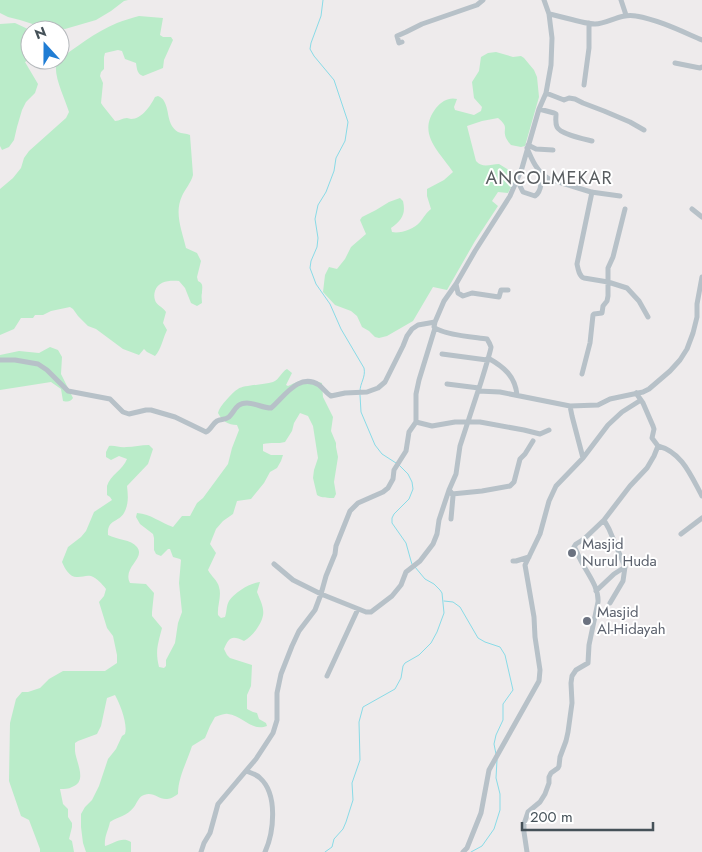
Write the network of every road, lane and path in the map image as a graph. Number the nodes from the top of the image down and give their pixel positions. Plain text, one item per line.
1 (483, 0) edge
2 (544, 0) edge
3 (621, 0) edge
4 (549, 14) junction
5 (626, 15) junction
6 (589, 23) junction
7 (702, 40) edge
8 (402, 42) dead end
9 (675, 63) dead end
10 (702, 67) edge
11 (584, 86) dead end
12 (546, 93) junction
13 (539, 110) junction
14 (644, 130) dead end
15 (592, 141) dead end
16 (527, 146) junction
17 (553, 150) dead end
18 (538, 170) junction
19 (517, 180) junction
20 (592, 192) junction
21 (620, 196) dead end
22 (625, 209) dead end
23 (692, 209) dead end
24 (702, 217) edge
25 (702, 276) edge
26 (608, 282) junction
27 (456, 284) junction
28 (508, 290) dead end
29 (700, 304) edge
30 (648, 317) dead end
31 (435, 325) junction
32 (442, 354) dead end
33 (487, 359) junction
34 (0, 360) edge
35 (582, 374) dead end
36 (447, 384) dead end
37 (478, 389) junction
38 (636, 393) junction
39 (517, 395) junction
40 (641, 400) junction
41 (570, 406) junction
42 (416, 422) junction
43 (468, 422) junction
44 (549, 430) dead end
45 (533, 441) dead end
46 (658, 446) junction
47 (583, 458) junction
48 (514, 482) junction
49 (521, 483) dead end
50 (451, 492) junction
51 (702, 496) edge
52 (702, 518) edge
53 (451, 519) dead end
54 (604, 520) junction
55 (681, 534) dead end
56 (529, 556) junction
57 (514, 561) dead end
58 (274, 564) dead end
59 (625, 567) junction
60 (596, 590) junction
61 (321, 594) junction
62 (610, 603) dead end
63 (358, 608) junction
64 (327, 676) dead end
65 (246, 771) junction
66 (201, 852) edge
67 (265, 852) edge
68 (463, 852) edge
69 (527, 852) edge

1 - 8 street
2 - 4 street
3 - 5 street
4 - 6 street
4 - 12 street
5 - 6 street
5 - 7 street
6 - 11 street
9 - 10 street
12 - 13 street
12 - 14 street
13 - 15 street
13 - 16 street
16 - 17 street
16 - 18 street
16 - 19 street
18 - 19 street
18 - 20 street
19 - 27 street
20 - 21 street
20 - 26 street
22 - 26 street
23 - 24 street
25 - 29 street
26 - 30 street
26 - 35 street
27 - 28 street
27 - 31 street
29 - 38 street
31 - 33 street
31 - 34 street
31 - 42 street
32 - 33 street
33 - 37 street
33 - 39 street
36 - 37 street
37 - 39 street
37 - 43 street
38 - 40 street
38 - 41 street
39 - 41 street
40 - 46 street
40 - 47 street
41 - 47 street
42 - 43 street
42 - 61 street
43 - 44 street
43 - 50 street
45 - 48 street
46 - 51 street
46 - 54 street
47 - 56 street
48 - 49 street
48 - 50 street
50 - 53 street
50 - 63 street
52 - 55 street
54 - 59 street
54 - 60 street
56 - 57 street
56 - 68 street
58 - 61 street
59 - 60 street
59 - 62 street
60 - 69 street
61 - 63 street
61 - 65 street
63 - 64 street
65 - 66 street
65 - 67 street

